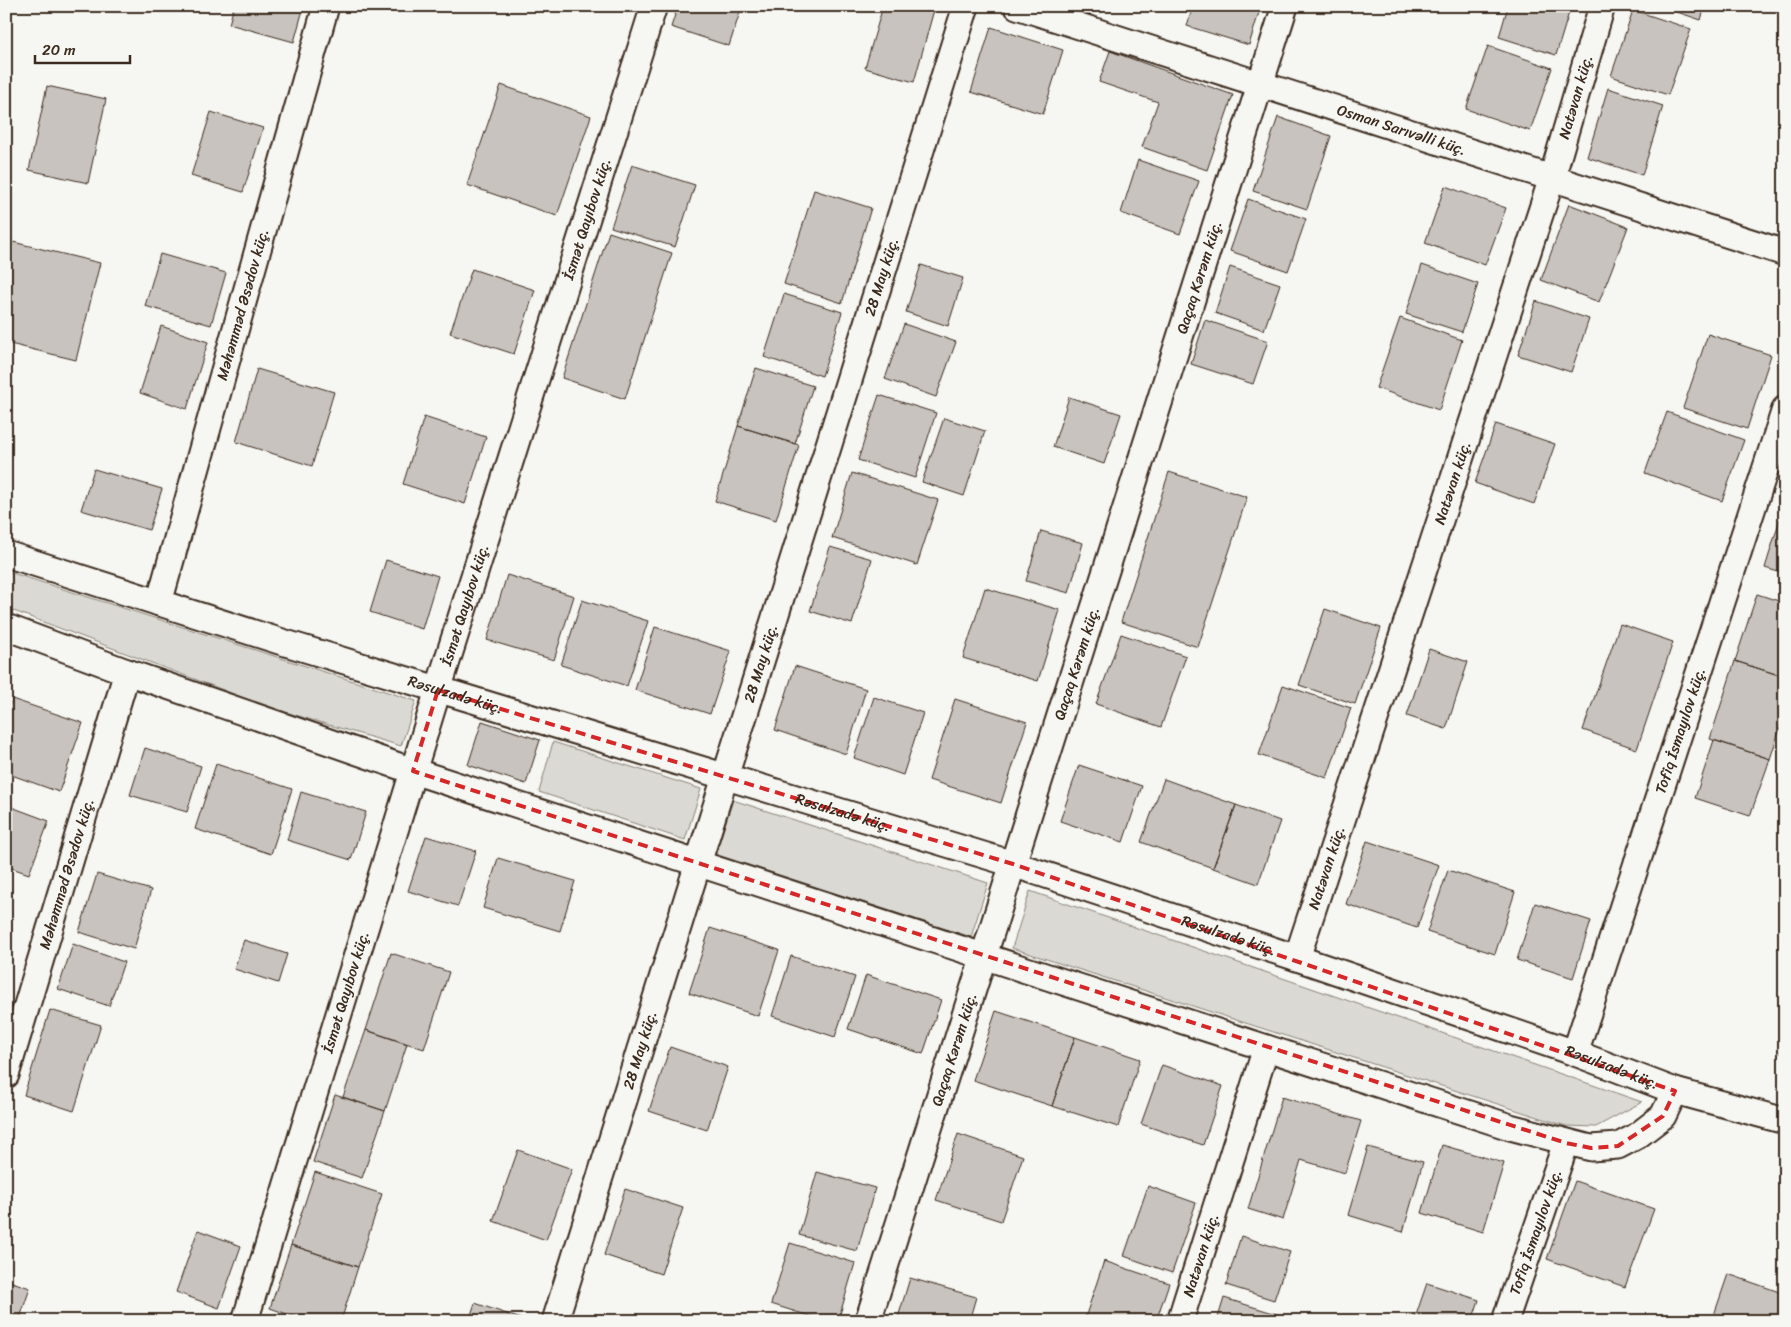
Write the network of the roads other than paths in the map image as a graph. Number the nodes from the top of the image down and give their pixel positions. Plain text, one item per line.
1 (326, 6) edge
2 (654, 6) edge
3 (966, 6) edge
4 (1016, 6) edge
5 (1285, 6) edge
6 (1602, 6) edge
7 (1260, 84) junction
8 (1552, 178) junction
9 (1785, 254) edge
10 (1785, 408) edge
11 (6, 554) edge
12 (159, 603) junction
13 (6, 627) edge
14 (127, 672) junction
15 (438, 690) junction
16 (413, 771) junction
17 (726, 777) junction
18 (698, 864) junction
19 (1013, 864) junction
20 (983, 956) junction
21 (1297, 958) junction
22 (1266, 1048) junction
23 (1575, 1053) junction
24 (6, 1075) edge
25 (1675, 1090) junction
26 (1785, 1121) edge
27 (1566, 1143) junction
28 (245, 1321) edge
29 (555, 1321) edge
30 (868, 1321) edge
31 (1180, 1321) edge
32 (1505, 1321) edge

1 - 12 street, Məhəmməd Əsədov küç.
2 - 15 street, İsmət Qayıbov küç.
3 - 17 street, 28 May küç.
4 - 7 street, Osman Sarıvəlli küç.
5 - 7 street, Qaçaq Kərəm küç.
6 - 8 street, Natəvan küç.
7 - 8 street, Osman Sarıvəlli küç.
7 - 19 street, Qaçaq Kərəm küç.
8 - 9 street, Osman Sarıvəlli küç.
8 - 21 street, Natəvan küç.
10 - 23 street, Tofiq İsmayılov küç.
11 - 12 street, Rəsulzadə küç.
12 - 15 street, Rəsulzadə küç.
13 - 14 street
14 - 16 street
14 - 24 street, Məhəmməd Əsədov küç.
15 - 16 street, İsmət Qayıbov küç.
15 - 17 street, Rəsulzadə küç.
16 - 18 street
16 - 28 street, İsmət Qayıbov küç.
17 - 18 street, 28 May küç.
17 - 19 street, Rəsulzadə küç.
18 - 20 street
18 - 29 street, 28 May küç.
19 - 20 street, Qaçaq Kərəm küç.
19 - 21 street, Rəsulzadə küç.
20 - 22 street
20 - 30 street, Qaçaq Kərəm küç.
21 - 23 street, Rəsulzadə küç.
22 - 27 street
22 - 31 street, Natəvan küç.
23 - 25 street, Rəsulzadə küç.
25 - 26 street, Rəsulzadə küç.
25 - 27 street
27 - 32 street, Tofiq İsmayılov küç.

